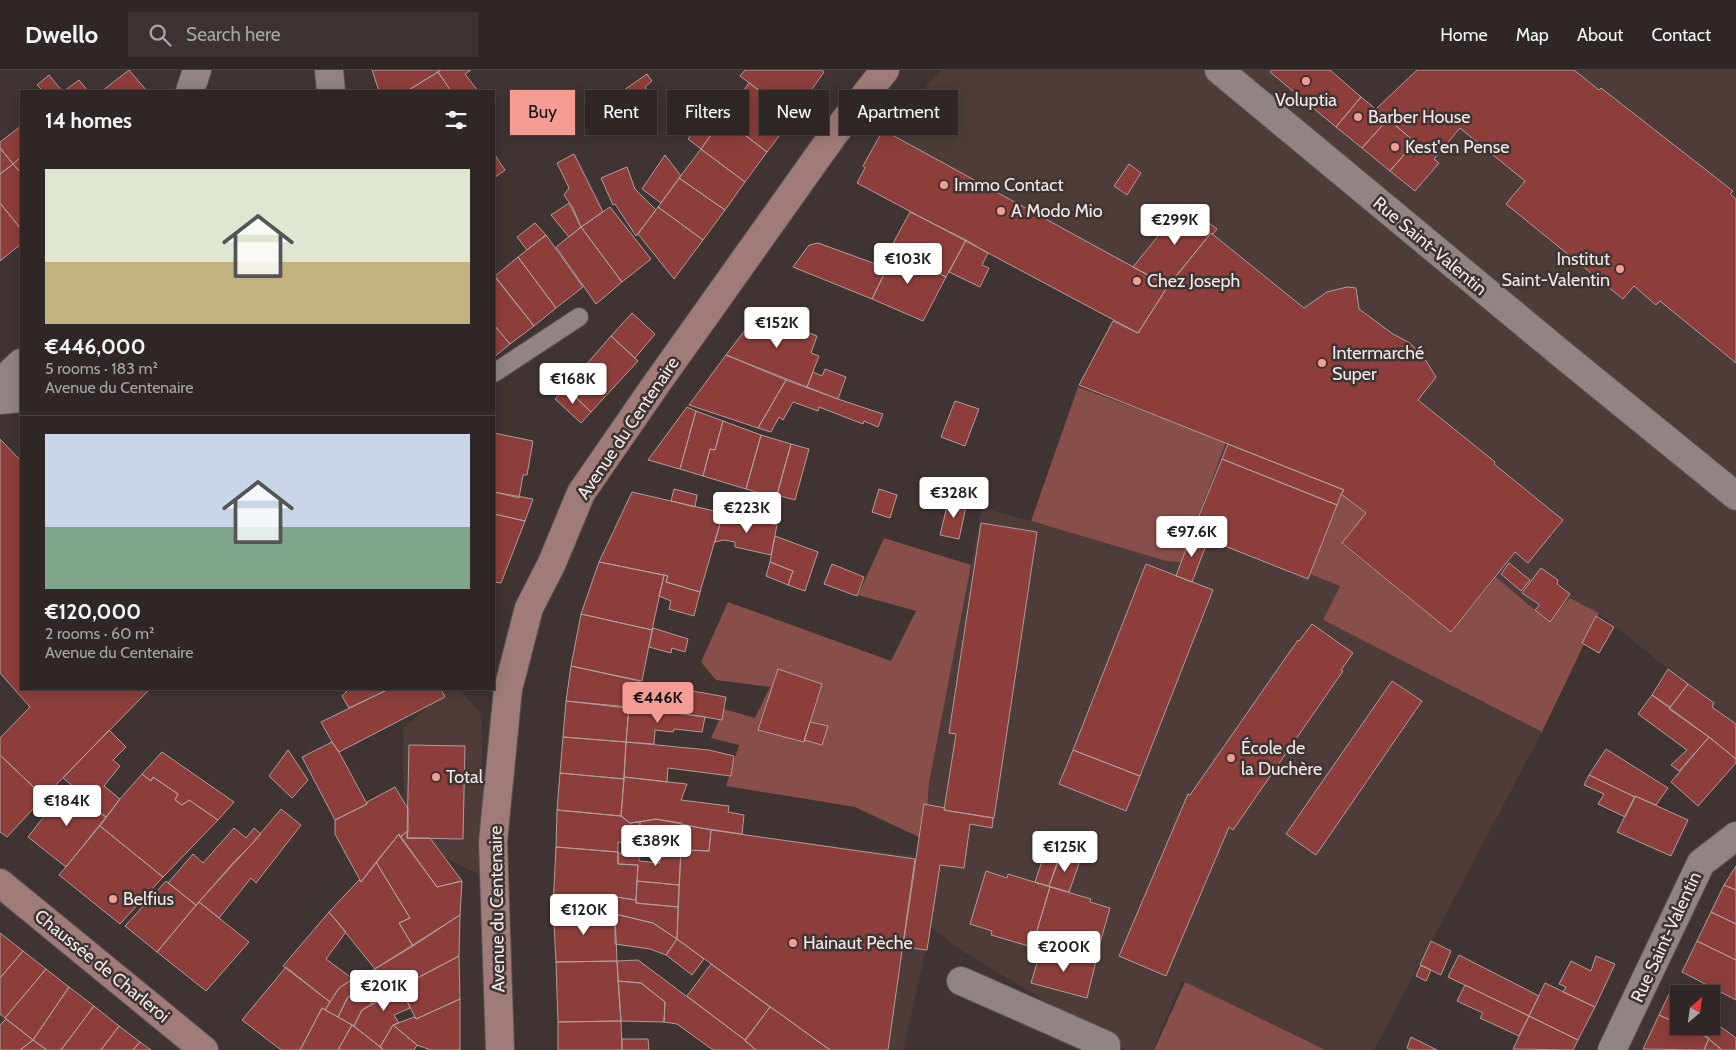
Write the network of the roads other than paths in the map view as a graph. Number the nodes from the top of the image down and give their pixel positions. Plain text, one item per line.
1 (197, 70) edge
2 (328, 70) edge
3 (885, 70) edge
4 (1218, 70) edge
5 (190, 90) edge
6 (331, 90) edge
7 (579, 317) dead end
8 (20, 364) edge
9 (495, 372) edge
10 (0, 383) edge
11 (20, 398) edge
12 (0, 400) edge
13 (1736, 496) edge
14 (501, 683) edge
15 (1736, 836) edge
16 (0, 883) edge
17 (961, 981) dead end
18 (204, 1050) edge
19 (500, 1050) edge
20 (1106, 1050) edge
21 (1612, 1050) edge

1 - 5 street
2 - 6 street
3 - 14 main road, Avenue du Centenaire
4 - 13 street, Rue Saint-Valentin
7 - 9 lane
8 - 10 street
11 - 12 street
14 - 19 main road, Avenue du Centenaire
15 - 21 street, Rue Saint-Valentin
16 - 18 main road, Chaussée de Charleroi
17 - 20 street

